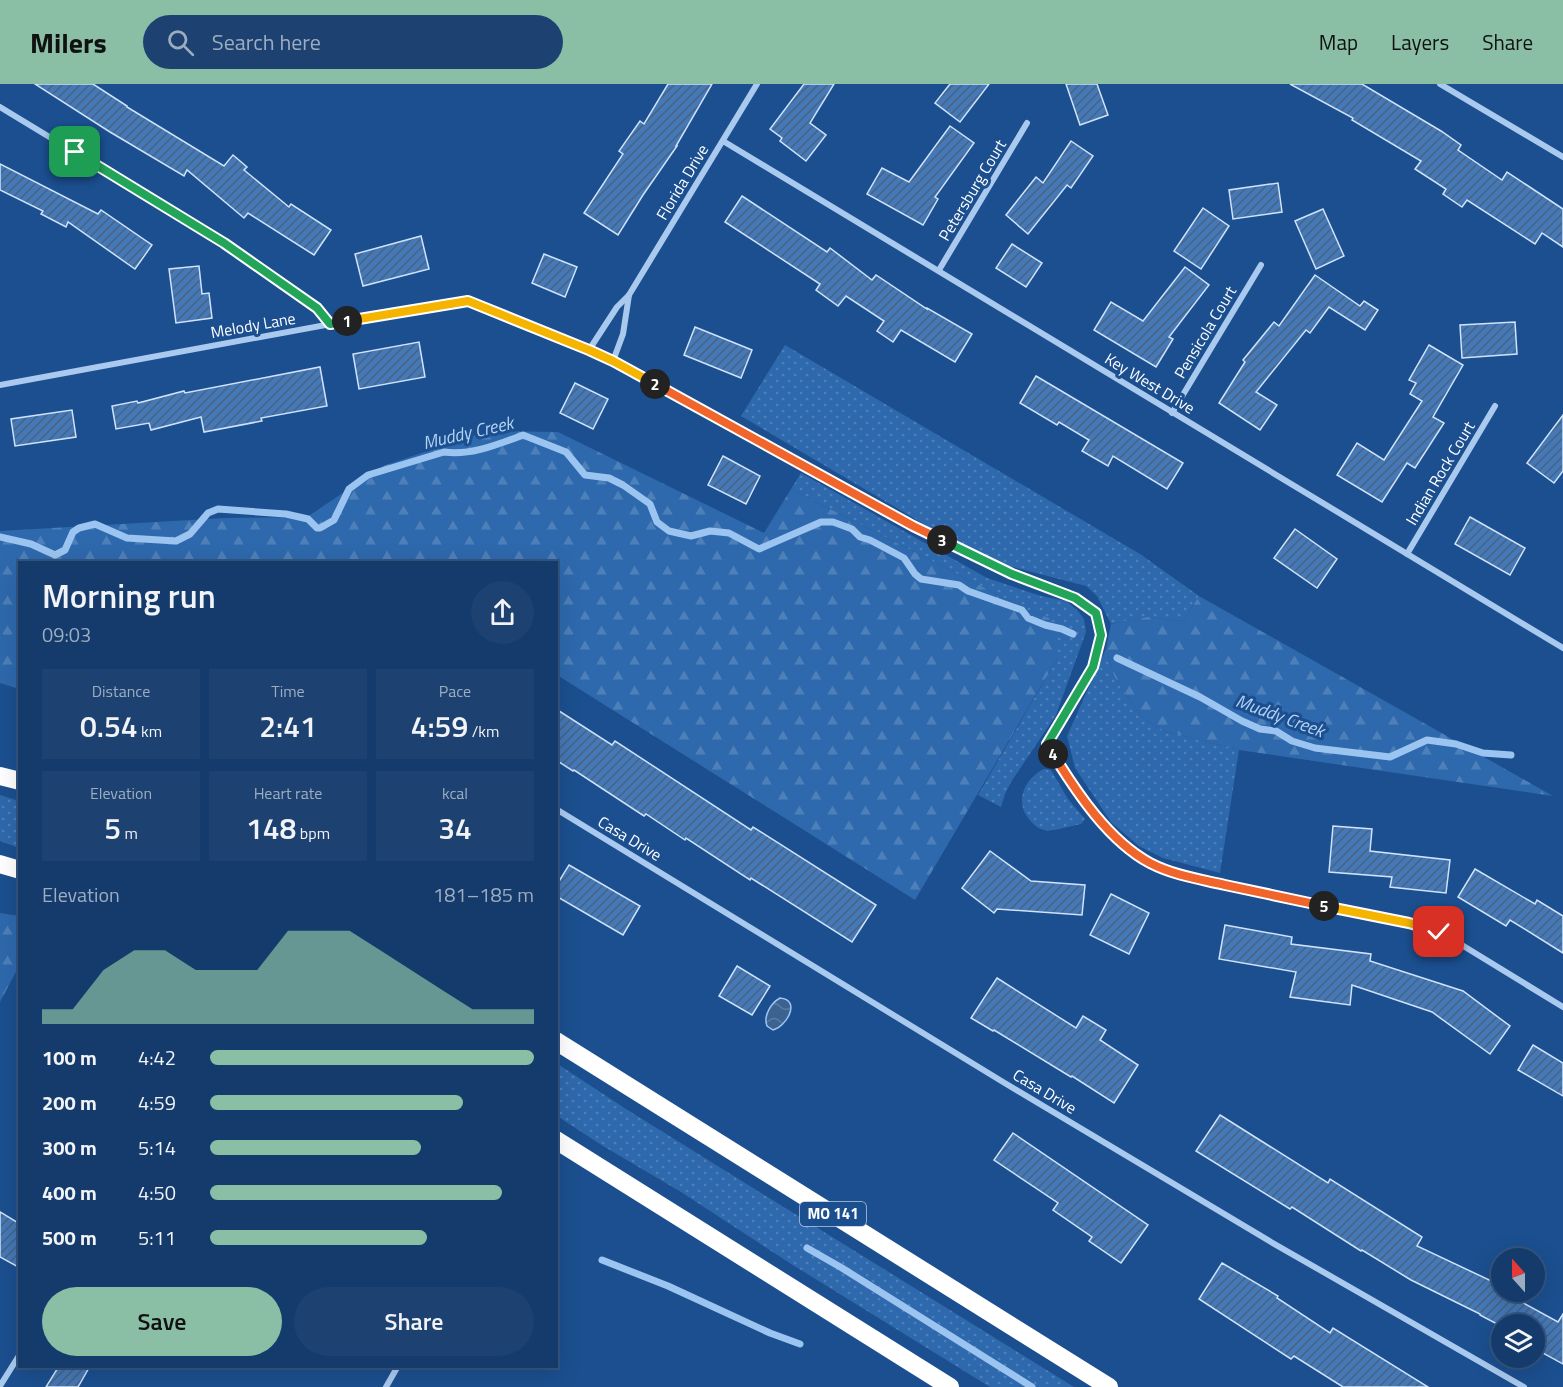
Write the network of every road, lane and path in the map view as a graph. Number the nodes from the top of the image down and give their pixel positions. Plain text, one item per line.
1 (757, 84) edge
2 (1440, 84) edge
3 (0, 107) edge
4 (1027, 123) dead end
5 (723, 141) junction
6 (1563, 157) edge
7 (1261, 265) dead end
8 (939, 270) junction
9 (629, 295) junction
10 (330, 324) junction
11 (589, 350) junction
12 (613, 361) junction
13 (0, 385) edge
14 (1495, 406) dead end
15 (1172, 413) junction
16 (1407, 554) junction
17 (1563, 648) edge
18 (0, 776) edge
19 (18, 780) edge
20 (558, 810) edge
21 (0, 864) edge
22 (18, 869) edge
23 (1563, 1007) edge
24 (558, 1042) edge
25 (558, 1141) edge
26 (18, 1357) edge
27 (397, 1368) edge
28 (0, 1386) edge
29 (386, 1387) edge
30 (950, 1387) edge
31 (1109, 1387) edge
32 (1524, 1387) edge

1 - 5 street, Florida Drive
2 - 6 street
3 - 10 street
4 - 8 street, Petersburg Court
5 - 8 street, Key West Drive
5 - 9 street, Florida Drive
7 - 15 street, Pensicola Court
8 - 15 street, Key West Drive
9 - 11 street, Florida Drive
9 - 12 street, Florida Drive
10 - 11 street, Melody Lane
10 - 13 street, Melody Lane
11 - 12 street, Melody Lane
12 - 23 street, Melody Lane
14 - 16 street, Indian Rock Court
15 - 16 street, Key West Drive
16 - 17 street, Key West Drive
18 - 19 highway
20 - 32 street, Casa Drive
21 - 22 highway
24 - 31 highway, MO 141
25 - 30 highway
26 - 28 street
27 - 29 street

